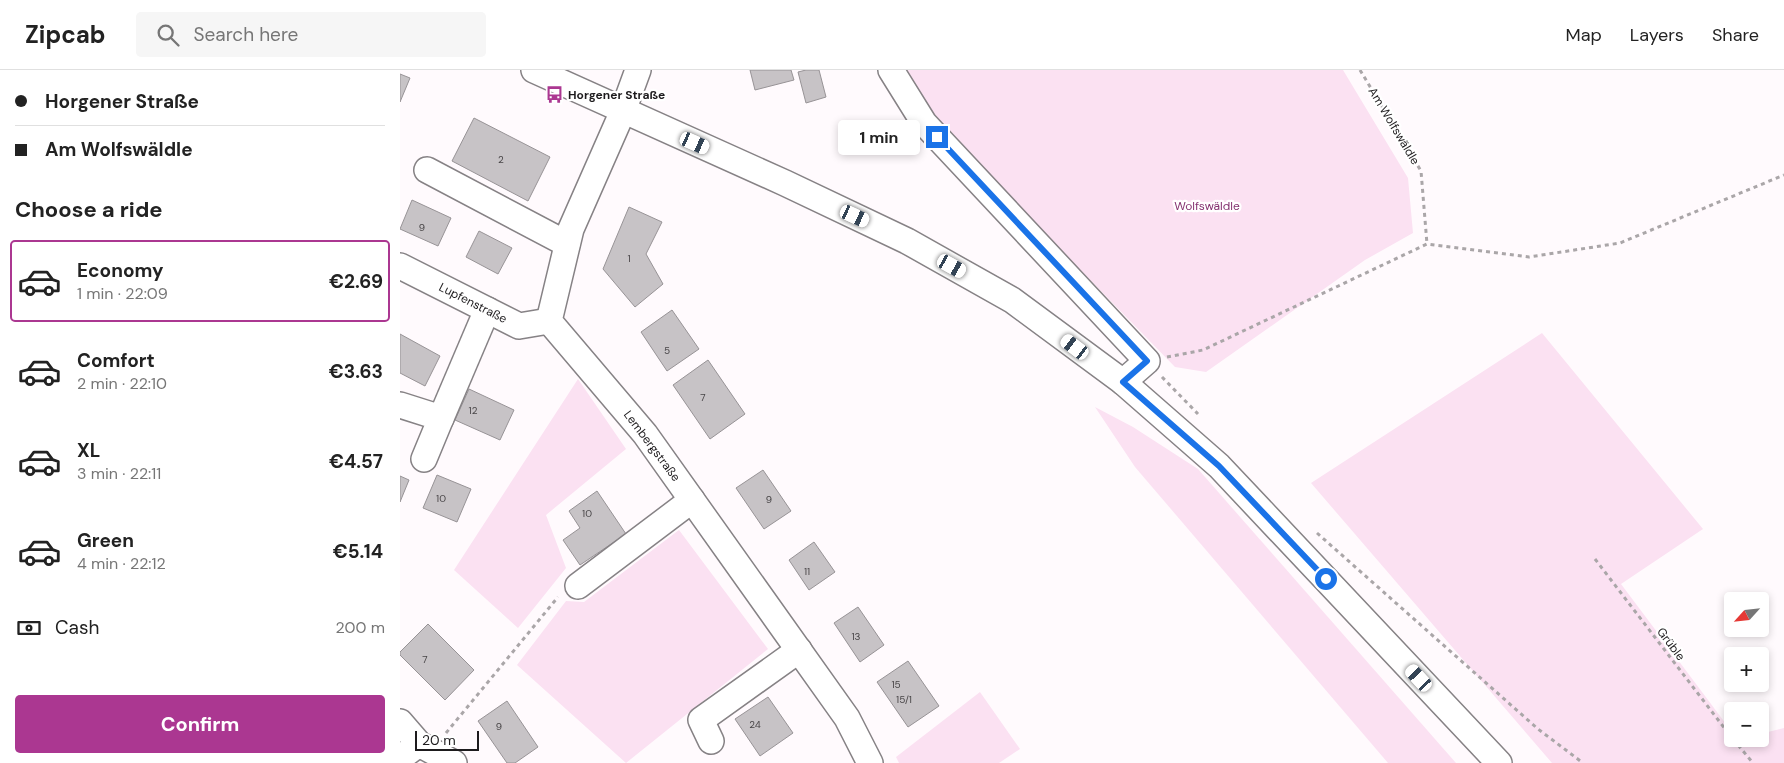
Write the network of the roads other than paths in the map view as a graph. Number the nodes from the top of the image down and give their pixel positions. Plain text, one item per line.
1 (534, 70) edge
2 (638, 70) edge
3 (891, 70) edge
4 (623, 111) junction
5 (427, 170) dead end
6 (568, 244) junction
7 (400, 266) edge
8 (487, 310) junction
9 (548, 320) junction
10 (1123, 382) junction
11 (400, 405) edge
12 (441, 418) junction
13 (424, 458) dead end
14 (692, 500) junction
15 (578, 586) road end
16 (799, 650) junction
17 (400, 722) edge
18 (710, 741) dead end
19 (417, 751) edge
20 (454, 763) edge
21 (870, 763) edge
22 (1499, 763) edge

1 - 4 street
2 - 4 street
3 - 10 street
4 - 6 street
4 - 10 street
5 - 6 street
6 - 9 street
7 - 8 street, Lupfenstraße
8 - 9 street, Lupfenstraße
8 - 12 street
9 - 14 street, Lembergstraße
10 - 22 street
11 - 12 street
12 - 13 street
14 - 15 street
14 - 16 street, Lembergstraße
16 - 18 street
16 - 21 street, Lembergstraße
17 - 19 street
19 - 20 street

